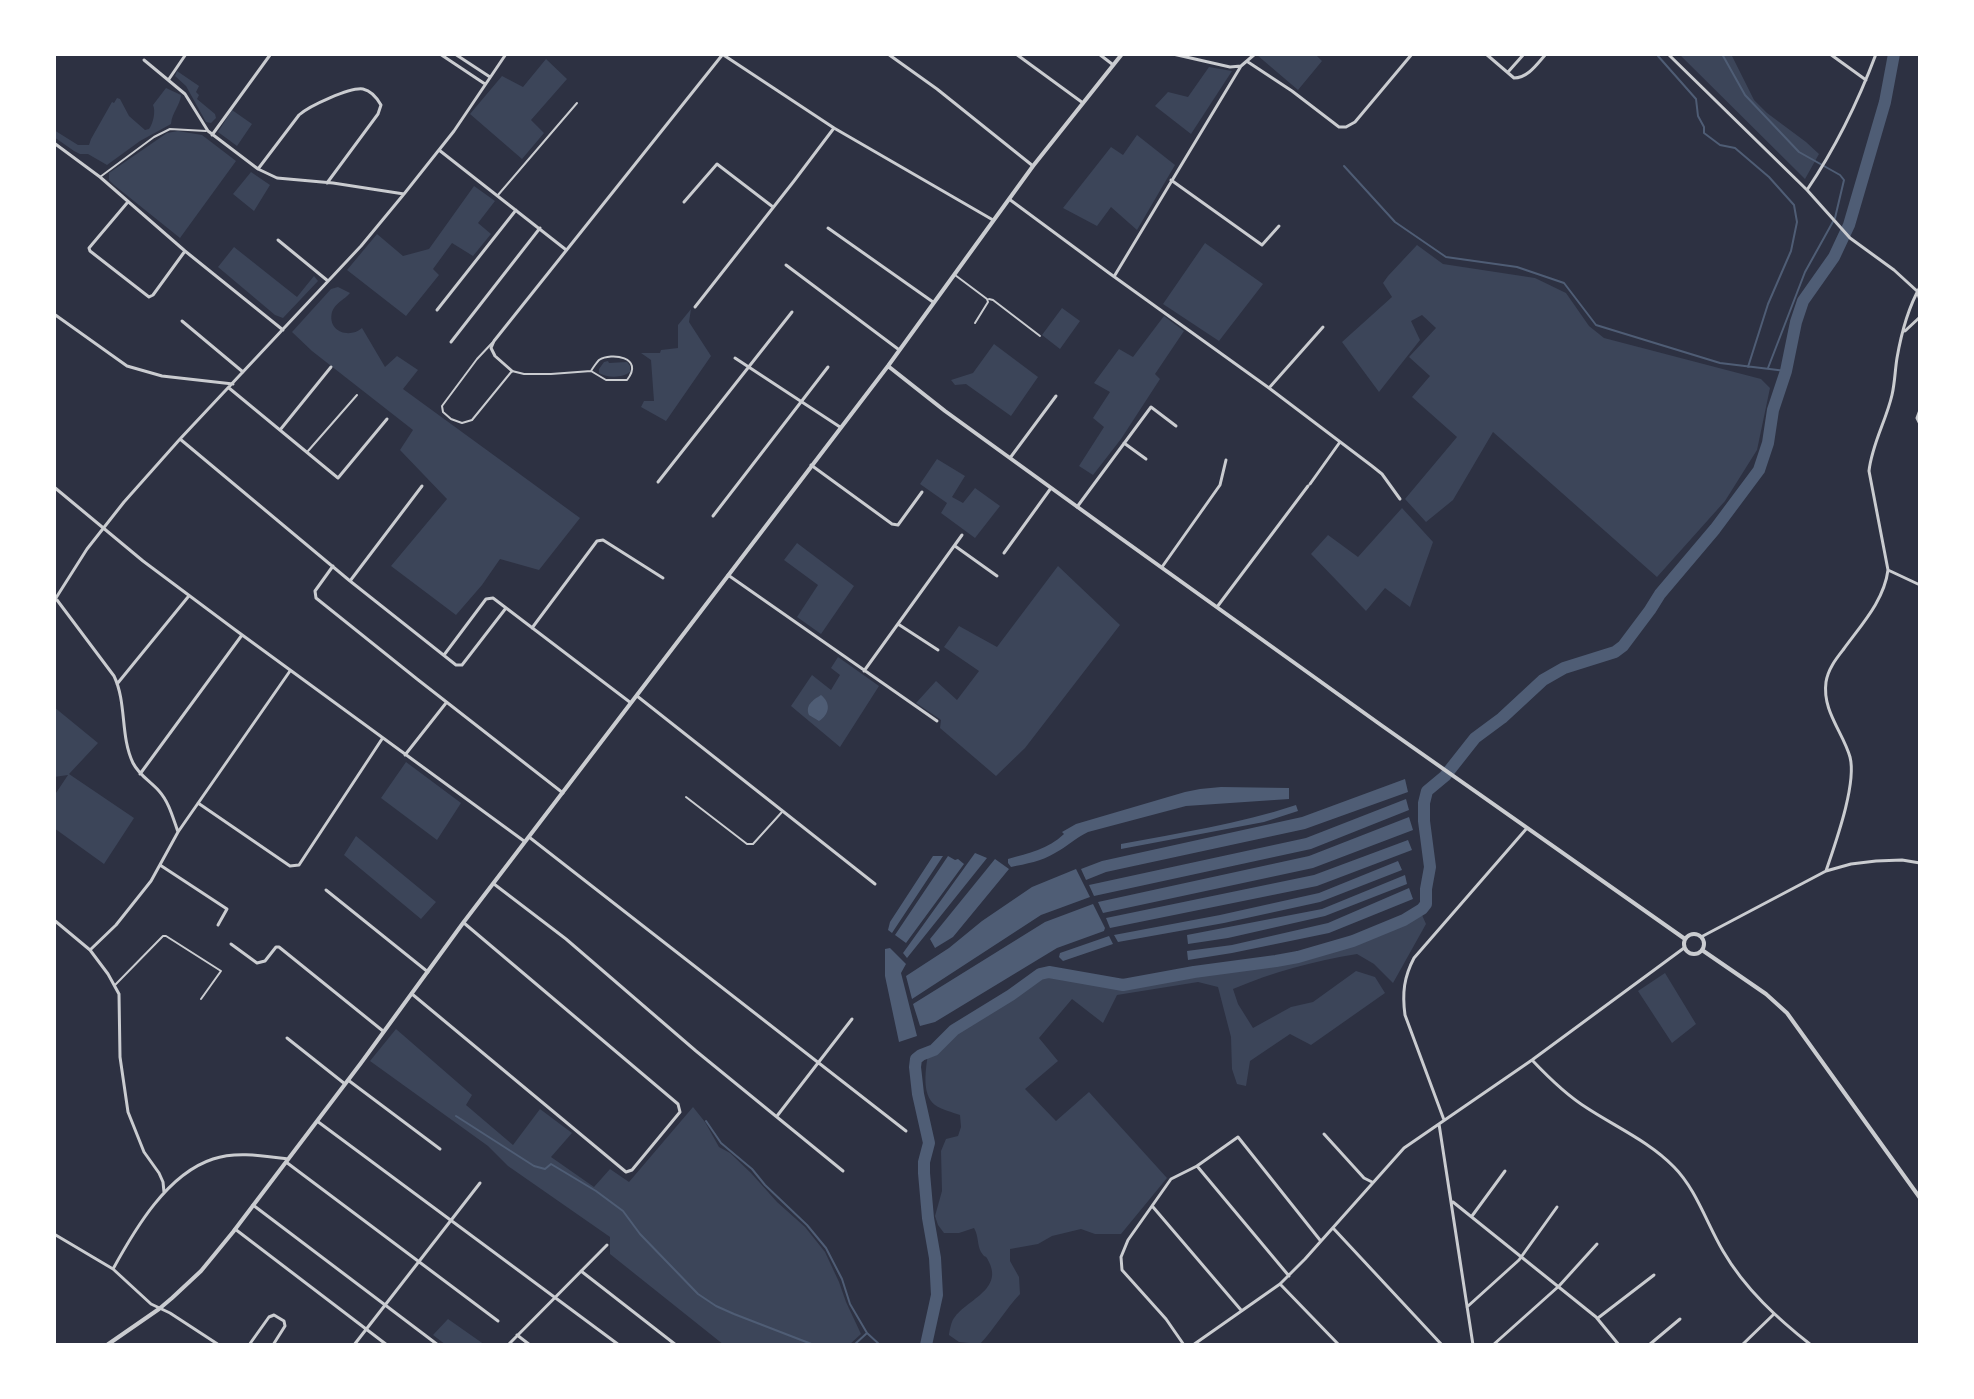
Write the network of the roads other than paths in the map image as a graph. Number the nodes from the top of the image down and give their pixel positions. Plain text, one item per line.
1 (186, 54) edge
2 (440, 54) edge
3 (455, 54) edge
4 (506, 54) edge
5 (722, 54) edge
6 (888, 54) edge
7 (1016, 54) edge
8 (1099, 54) edge
9 (1122, 54) edge
10 (1173, 54) edge
11 (1255, 54) edge
12 (1412, 54) edge
13 (1486, 54) edge
14 (1524, 54) edge
15 (1546, 54) edge
16 (1668, 54) edge
17 (1830, 54) edge
18 (1876, 54) edge
19 (270, 55) edge
20 (144, 60) dead end
21 (1248, 62) junction
22 (1113, 64) junction
23 (1241, 66) junction
24 (1507, 73) junction
25 (490, 77) junction
26 (169, 79) junction
27 (1866, 80) junction
28 (485, 84) junction
29 (577, 103) dead end
30 (1083, 103) junction
31 (834, 128) junction
32 (210, 133) junction
33 (54, 143) edge
34 (439, 150) junction
35 (1033, 166) junction
36 (258, 169) junction
37 (100, 177) junction
38 (1171, 180) junction
39 (327, 183) junction
40 (1807, 190) junction
41 (404, 194) junction
42 (498, 195) junction
43 (1009, 199) junction
44 (128, 202) junction
45 (684, 202) dead end
46 (773, 207) junction
47 (516, 210) junction
48 (993, 220) junction
49 (1279, 226) dead end
50 (540, 228) junction
51 (828, 228) dead end
52 (278, 240) dead end
53 (566, 249) junction
54 (185, 251) junction
55 (786, 265) dead end
56 (954, 274) junction
57 (1114, 277) junction
58 (328, 281) junction
59 (1919, 290) edge
60 (987, 299) junction
61 (1920, 300) edge
62 (933, 303) junction
63 (695, 307) dead end
64 (437, 310) dead end
65 (792, 312) dead end
66 (54, 314) edge
67 (1920, 317) edge
68 (182, 321) dead end
69 (975, 323) dead end
70 (1323, 327) dead end
71 (283, 330) junction
72 (1902, 334) junction
73 (1040, 336) dead end
74 (494, 341) junction
75 (451, 342) dead end
76 (899, 350) junction
77 (735, 358) dead end
78 (748, 366) junction
79 (888, 366) junction
80 (331, 367) dead end
81 (828, 367) dead end
82 (512, 371) junction
83 (591, 371) junction
84 (244, 373) junction
85 (231, 386) junction
86 (1269, 388) junction
87 (357, 395) dead end
88 (1056, 396) dead end
89 (800, 401) junction
90 (1920, 410) edge
91 (387, 419) dead end
92 (1920, 424) edge
93 (1176, 426) dead end
94 (840, 427) junction
95 (280, 430) junction
96 (180, 439) junction
97 (1340, 442) junction
98 (1124, 443) junction
99 (307, 452) junction
100 (1010, 458) junction
101 (1146, 459) dead end
102 (1226, 460) dead end
103 (811, 465) junction
104 (658, 482) dead end
105 (422, 486) dead end
106 (54, 487) edge
107 (1051, 488) junction
108 (922, 492) dead end
109 (1400, 499) dead end
110 (1077, 507) junction
111 (713, 516) dead end
112 (103, 528) junction
113 (962, 535) dead end
114 (955, 546) junction
115 (1004, 553) dead end
116 (334, 565) junction
117 (1162, 567) junction
118 (1888, 570) junction
119 (728, 575) junction
120 (997, 576) dead end
121 (663, 578) dead end
122 (350, 581) junction
123 (1920, 585) edge
124 (55, 586) edge
125 (61, 591) junction
126 (189, 596) junction
127 (55, 600) edge
128 (1217, 607) junction
129 (506, 608) junction
130 (898, 624) junction
131 (532, 628) junction
132 (242, 635) junction
133 (938, 650) dead end
134 (444, 655) junction
135 (290, 671) junction
136 (864, 671) junction
137 (117, 684) junction
138 (637, 696) junction
139 (446, 703) junction
140 (631, 703) junction
141 (937, 721) dead end
142 (382, 739) junction
143 (405, 755) junction
144 (140, 774) junction
145 (563, 793) junction
146 (686, 797) dead end
147 (198, 803) junction
148 (783, 812) junction
149 (1527, 828) junction
150 (178, 832) junction
151 (527, 840) junction
152 (1920, 863) edge
153 (160, 865) junction
154 (1826, 871) junction
155 (494, 884) junction
156 (875, 884) dead end
157 (326, 890) dead end
158 (54, 920) edge
159 (463, 923) junction
160 (218, 925) dead end
161 (1701, 937) junction
162 (1685, 939) junction
163 (231, 944) dead end
164 (1684, 948) junction
165 (90, 950) junction
166 (1702, 950) junction
167 (428, 972) junction
168 (114, 986) junction
169 (412, 994) junction
170 (201, 999) dead end
171 (852, 1019) dead end
172 (383, 1031) junction
173 (287, 1038) dead end
174 (1532, 1060) junction
175 (818, 1063) junction
176 (346, 1082) junction
177 (777, 1116) junction
178 (1444, 1120) junction
179 (317, 1121) junction
180 (1439, 1124) junction
181 (906, 1131) dead end
182 (1324, 1134) dead end
183 (440, 1149) dead end
184 (287, 1160) junction
185 (1197, 1166) junction
186 (843, 1171) dead end
187 (1505, 1171) dead end
188 (1372, 1182) junction
189 (480, 1183) dead end
190 (164, 1192) junction
191 (1920, 1198) edge
192 (1452, 1202) junction
193 (253, 1205) junction
194 (1153, 1207) junction
195 (1557, 1207) dead end
196 (1471, 1217) junction
197 (451, 1221) junction
198 (1333, 1227) junction
199 (235, 1229) junction
200 (54, 1234) edge
201 (1320, 1240) junction
202 (1597, 1244) dead end
203 (607, 1245) dead end
204 (1521, 1256) junction
205 (419, 1262) junction
206 (113, 1269) junction
207 (581, 1271) junction
208 (1654, 1275) dead end
209 (1289, 1276) junction
210 (1280, 1284) junction
211 (1559, 1286) junction
212 (555, 1297) junction
213 (386, 1306) junction
214 (1467, 1307) junction
215 (159, 1309) junction
216 (1242, 1311) junction
217 (1774, 1314) junction
218 (1598, 1318) junction
219 (1680, 1319) dead end
220 (498, 1321) dead end
221 (366, 1329) junction
222 (517, 1335) junction
223 (107, 1345) edge
224 (219, 1345) edge
225 (249, 1345) edge
226 (273, 1345) edge
227 (354, 1345) edge
228 (387, 1345) edge
229 (438, 1345) edge
230 (508, 1345) edge
231 (530, 1345) edge
232 (619, 1345) edge
233 (676, 1345) edge
234 (1184, 1345) edge
235 (1193, 1345) edge
236 (1339, 1345) edge
237 (1442, 1345) edge
238 (1473, 1345) edge
239 (1493, 1345) edge
240 (1619, 1345) edge
241 (1649, 1345) edge
242 (1742, 1345) edge
243 (1811, 1345) edge

1 - 26 street
2 - 28 street
3 - 25 street
4 - 25 street
5 - 31 street
5 - 53 street
6 - 35 street
7 - 30 street
8 - 22 street
9 - 22 street
10 - 23 street
11 - 21 street
12 - 21 street
13 - 24 street
14 - 24 street
15 - 24 street
16 - 40 street
17 - 27 street
18 - 27 street
19 - 32 street
20 - 26 street
21 - 23 street
22 - 30 street
23 - 38 street
25 - 28 street
26 - 32 street
27 - 40 street
28 - 34 street
29 - 42 street
30 - 35 street
31 - 46 street
31 - 48 street
32 - 36 street
32 - 37 street
33 - 37 street
34 - 41 street
34 - 42 street
35 - 43 street
36 - 39 street
36 - 39 street
37 - 44 street
38 - 49 street
38 - 57 street
39 - 41 street
40 - 59 street
41 - 58 street
42 - 47 street
43 - 48 street
43 - 57 street
44 - 54 street
44 - 54 street
45 - 46 street
46 - 63 street
47 - 50 street
47 - 64 street
48 - 56 street
50 - 53 street
50 - 75 street
51 - 62 street
52 - 58 street
53 - 74 street
54 - 71 street
55 - 76 street
56 - 60 street
56 - 62 street
57 - 86 street
58 - 71 street
59 - 61 street
59 - 72 street
60 - 69 street
60 - 73 street
62 - 76 street
65 - 78 street
66 - 85 street
67 - 72 street
68 - 84 street
70 - 86 street
71 - 84 street
72 - 118 street
74 - 82 street
74 - 82 street
76 - 79 street
77 - 78 street
78 - 89 street
78 - 104 street
79 - 94 street
79 - 100 street
80 - 95 street
81 - 89 street
82 - 83 street
83 - 83 street
84 - 85 street
85 - 95 street
85 - 96 street
86 - 97 street
87 - 99 street
88 - 100 street
89 - 94 street
89 - 111 street
90 - 92 street
91 - 99 street
93 - 98 street
94 - 103 street
95 - 99 street
96 - 112 street
96 - 116 street
97 - 109 street
97 - 128 street
98 - 101 street
98 - 110 street
100 - 107 street
102 - 117 street
103 - 108 street
103 - 119 street
105 - 122 street
106 - 112 street
107 - 110 street
107 - 115 street
110 - 117 street
112 - 125 street
112 - 126 street
113 - 114 street
114 - 120 street
114 - 130 street
116 - 122 street
116 - 139 street
117 - 128 street
118 - 123 street
118 - 154 street
119 - 136 street
119 - 138 street
121 - 131 street
122 - 134 street
124 - 125 street
125 - 127 street
126 - 132 street
126 - 137 street
127 - 137 street
128 - 149 street
129 - 131 street
129 - 134 street
129 - 134 street
130 - 133 street
130 - 136 street
131 - 140 street
132 - 135 street
132 - 144 street
135 - 142 street
135 - 147 street
136 - 141 street
137 - 144 street
138 - 140 street
138 - 148 street
139 - 143 street
139 - 145 street
140 - 145 street
142 - 143 street
142 - 147 street
143 - 151 street
144 - 150 street
145 - 151 street
146 - 148 street
147 - 150 street
148 - 156 street
149 - 162 street
149 - 178 street
150 - 153 street
151 - 155 street
151 - 175 street
152 - 154 street
153 - 160 street
153 - 165 street
154 - 161 street
155 - 159 street
155 - 177 street
157 - 167 street
158 - 165 street
159 - 167 street
159 - 169 street
161 - 162 street
161 - 166 street
162 - 164 street
163 - 172 street
164 - 166 street
164 - 174 street
165 - 168 street
166 - 191 street
167 - 169 street
168 - 170 street
168 - 190 street
169 - 172 street
171 - 175 street
172 - 176 street
173 - 176 street
174 - 178 street
174 - 217 street
175 - 177 street
175 - 181 street
176 - 179 street
176 - 183 street
177 - 186 street
178 - 180 street
179 - 184 street
179 - 197 street
180 - 188 street
180 - 192 street
182 - 188 street
184 - 190 street
184 - 193 street
184 - 205 street
185 - 194 street
185 - 201 street
185 - 209 street
187 - 196 street
188 - 198 street
189 - 197 street
190 - 206 street
192 - 196 street
192 - 214 street
193 - 199 street
193 - 213 street
194 - 216 street
194 - 234 street
195 - 204 street
196 - 204 street
197 - 205 street
197 - 212 street
198 - 201 street
198 - 237 street
199 - 215 street
199 - 221 street
200 - 206 street
201 - 209 street
202 - 211 street
203 - 207 street
204 - 211 street
204 - 214 street
205 - 213 street
205 - 220 street
206 - 215 street
207 - 212 street
207 - 233 street
208 - 218 street
209 - 210 street
210 - 216 street
210 - 236 street
211 - 218 street
211 - 239 street
212 - 222 street
212 - 232 street
213 - 221 street
213 - 229 street
214 - 238 street
215 - 223 street
215 - 224 street
216 - 235 street
217 - 242 street
217 - 243 street
218 - 240 street
219 - 241 street
221 - 227 street
221 - 228 street
222 - 230 street
222 - 231 street
225 - 226 street

